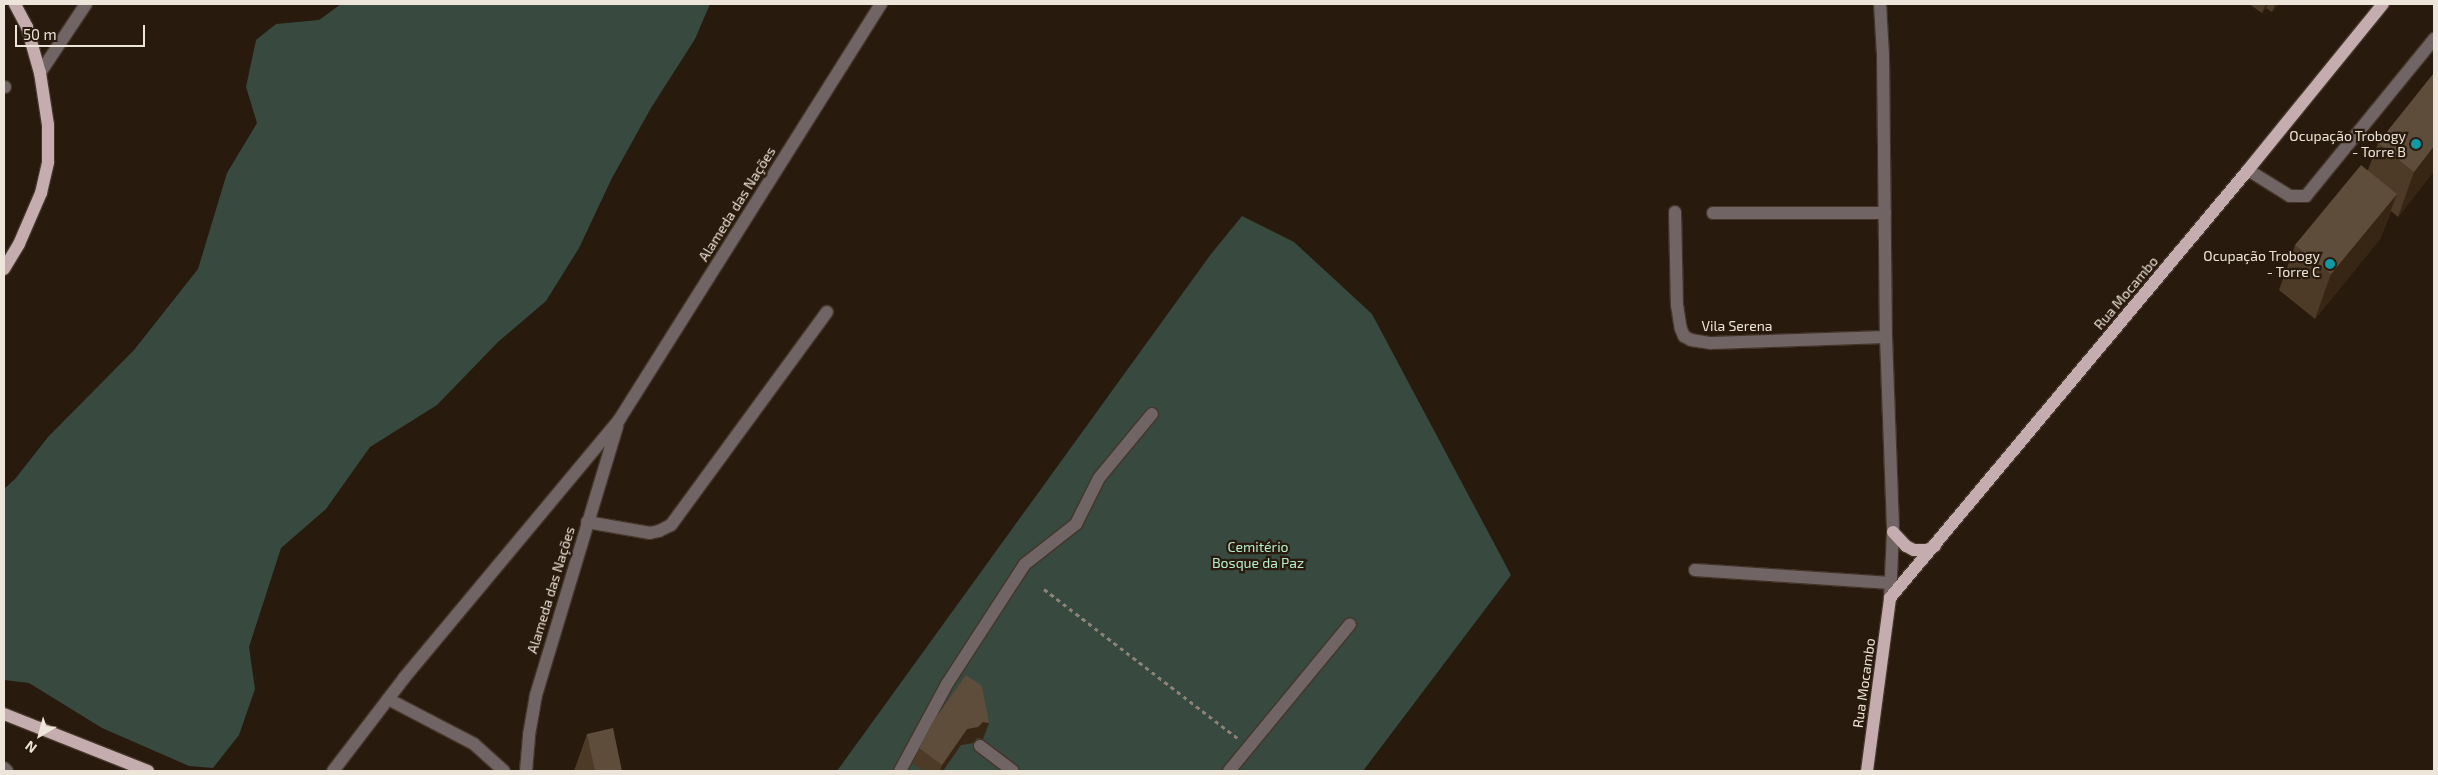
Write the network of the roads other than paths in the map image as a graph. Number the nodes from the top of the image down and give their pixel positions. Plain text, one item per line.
1 (15, 4) edge
2 (86, 4) edge
3 (882, 4) edge
4 (1880, 4) edge
5 (2383, 4) edge
6 (2434, 39) edge
7 (40, 73) junction
8 (2248, 170) junction
9 (1675, 212) dead end
10 (1713, 213) dead end
11 (1885, 213) junction
12 (4, 269) edge
13 (827, 312) dead end
14 (1886, 337) junction
15 (1152, 414) dead end
16 (619, 420) junction
17 (587, 522) junction
18 (1893, 532) junction
19 (1937, 544) junction
20 (1695, 570) dead end
21 (1891, 583) junction
22 (1890, 598) junction
23 (1350, 624) dead end
24 (388, 698) junction
25 (4, 714) edge
26 (980, 746) dead end
27 (336, 767) edge
28 (4, 768) edge
29 (6, 771) edge
30 (148, 771) edge
31 (504, 771) edge
32 (526, 771) edge
33 (900, 771) edge
34 (1013, 771) edge
35 (1229, 771) edge
36 (1867, 771) edge

1 - 7 main road
2 - 7 street
3 - 16 street, Alameda das Nações
4 - 11 street, Rua Mocambo
5 - 8 main road, Rua Mocambo
6 - 8 street
7 - 12 main road
8 - 19 main road, Rua Mocambo
9 - 14 street, Vila Serena
10 - 11 street
11 - 14 street, Rua Mocambo
13 - 17 street
14 - 18 street, Rua Mocambo
15 - 33 street
16 - 17 street, Alameda das Nações
16 - 24 street, Alameda das Nações
17 - 32 street, Alameda das Nações
18 - 19 main road
18 - 21 street, Rua Mocambo
19 - 22 main road, Rua Mocambo
20 - 21 street
21 - 22 street, Rua Mocambo
22 - 36 main road, Rua Mocambo
23 - 35 street
24 - 27 street, Alameda das Nações
24 - 31 street
25 - 30 main road
26 - 34 street
28 - 29 street

